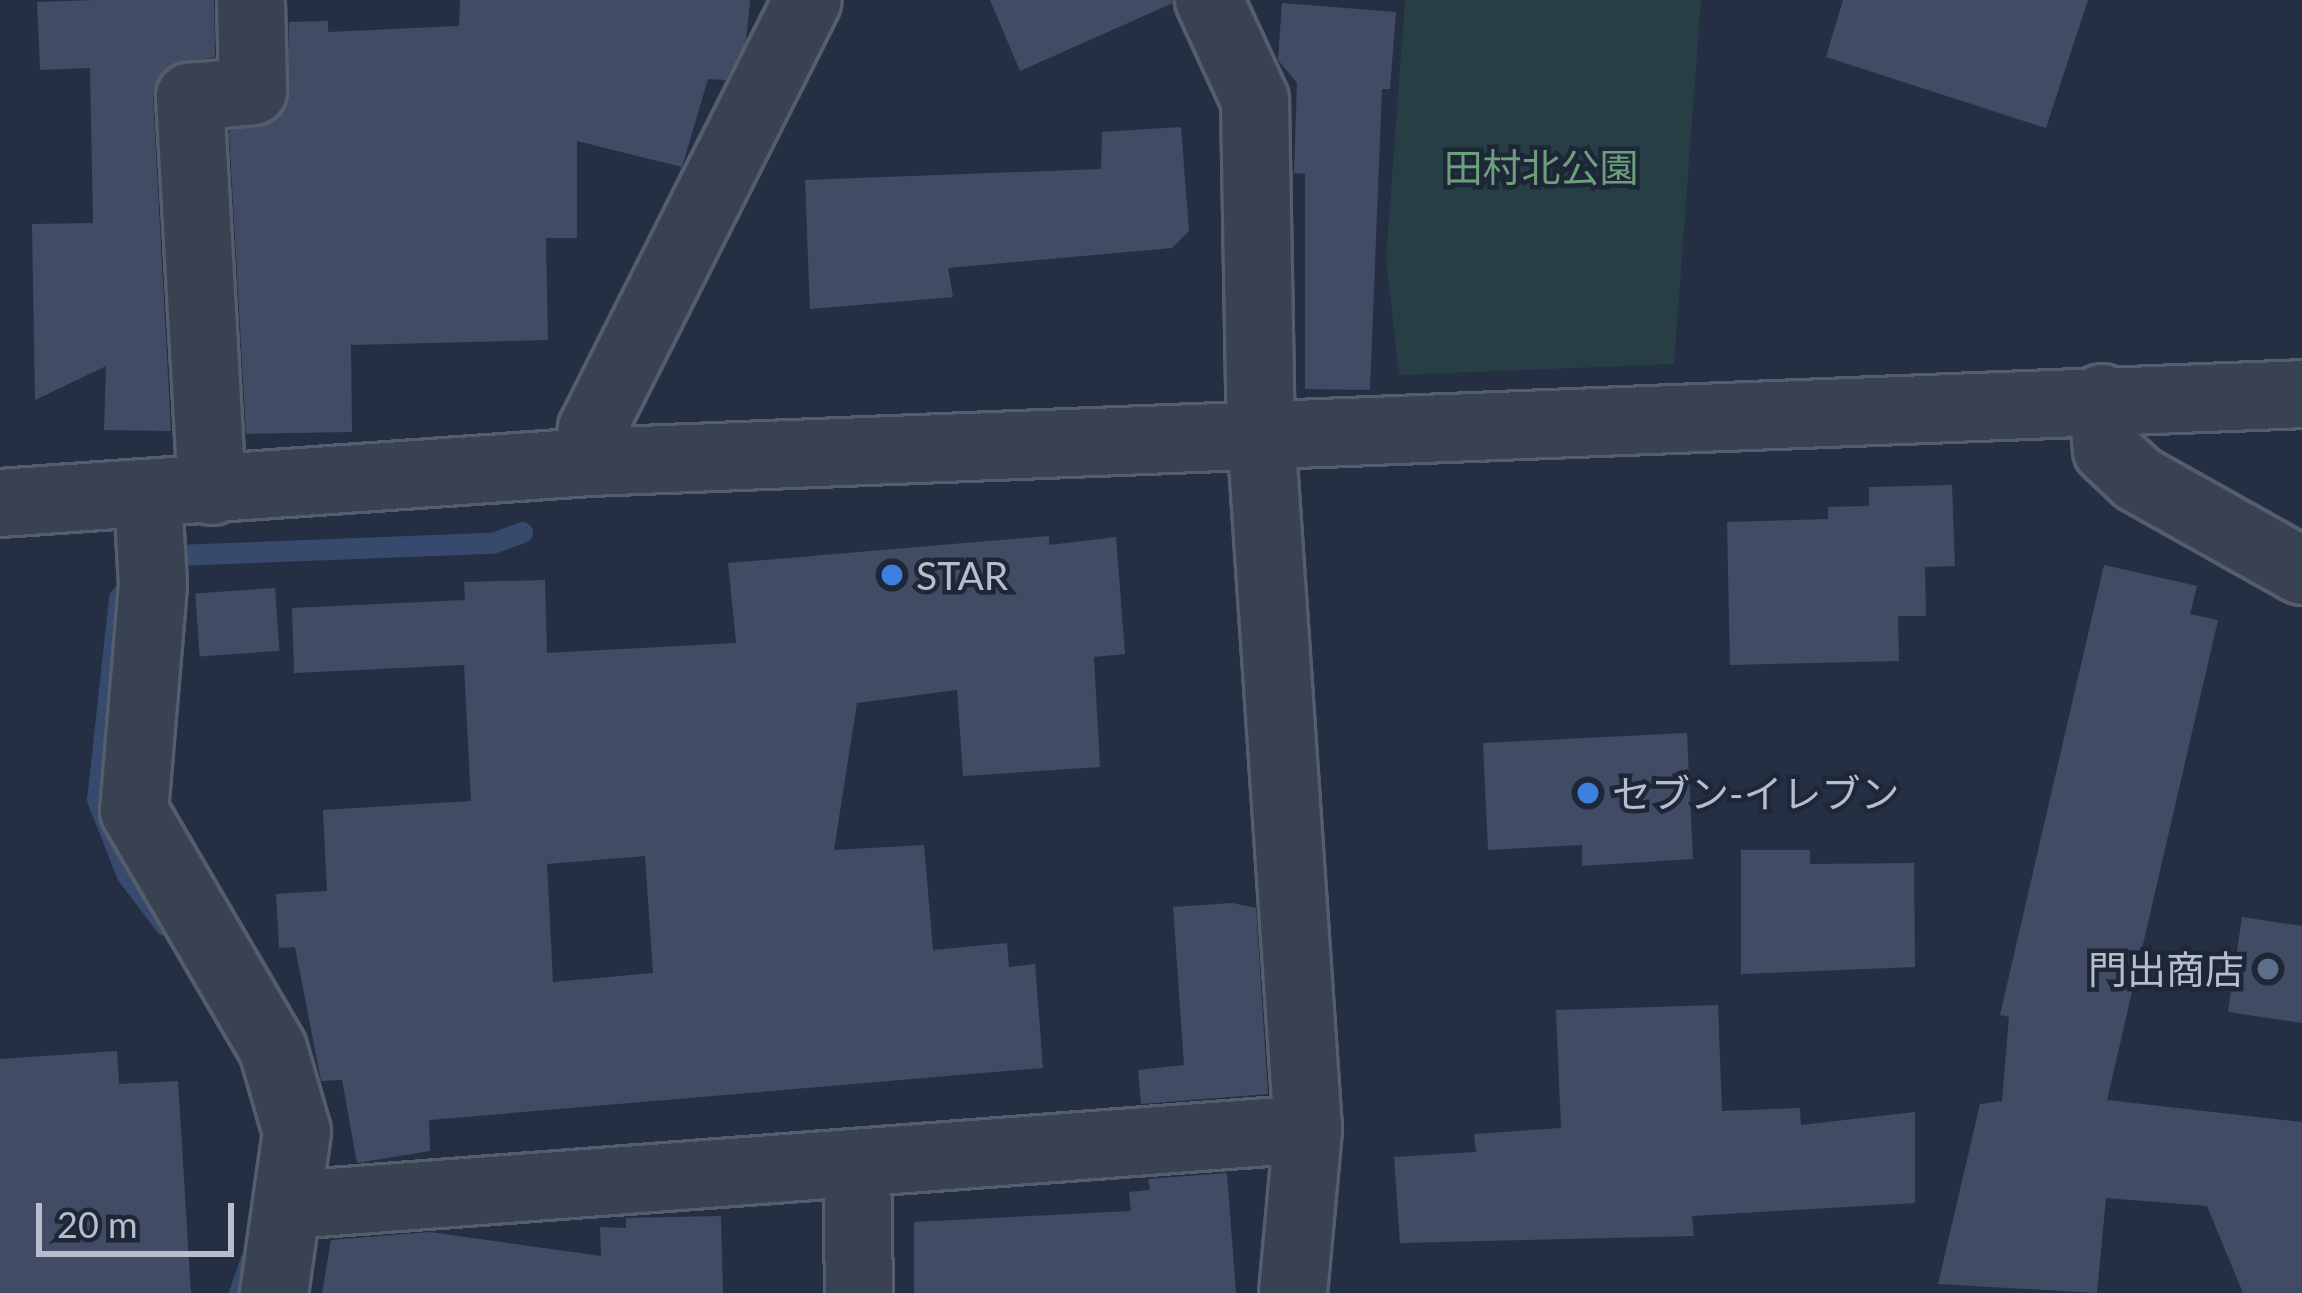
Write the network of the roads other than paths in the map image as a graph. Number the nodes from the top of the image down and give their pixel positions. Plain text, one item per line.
1 (251, 0) edge
2 (808, 0) edge
3 (1209, 0) edge
4 (2302, 394) edge
5 (2102, 398) junction
6 (1261, 433) junction
7 (590, 462) junction
8 (212, 491) junction
9 (148, 498) junction
10 (0, 503) edge
11 (2302, 571) edge
12 (1308, 1129) junction
13 (857, 1164) junction
14 (292, 1205) junction
15 (274, 1293) edge
16 (859, 1293) edge
17 (1293, 1293) edge

1 - 8 street
2 - 7 street
3 - 6 street
4 - 5 street
5 - 6 street
5 - 11 street
6 - 7 street
6 - 12 street
7 - 8 street
8 - 9 street
9 - 10 street
9 - 14 street
12 - 13 street
12 - 17 street
13 - 14 street
13 - 16 street
14 - 15 street

